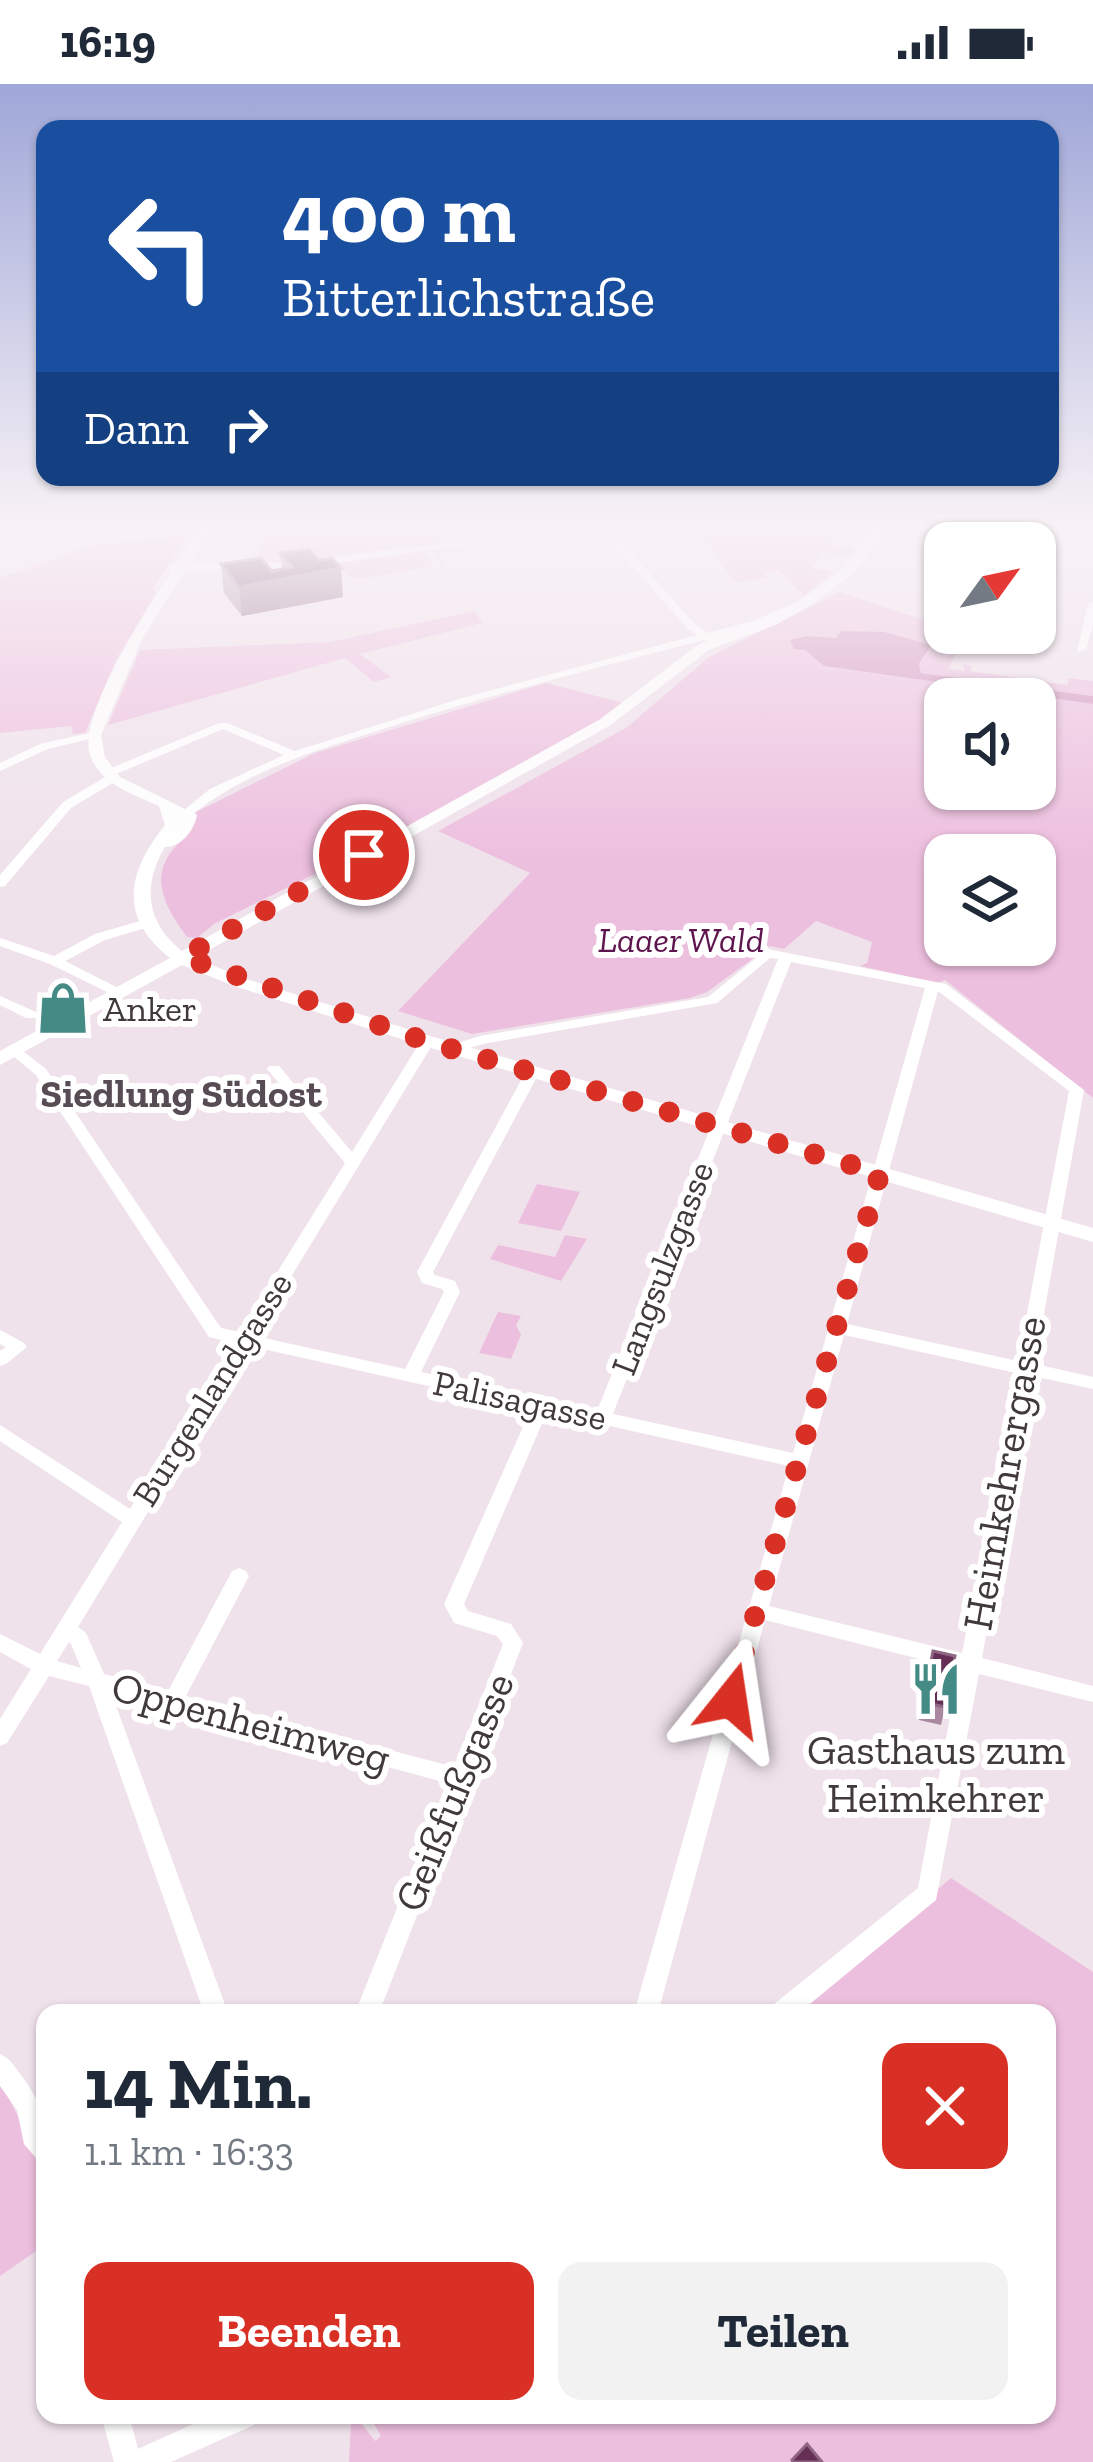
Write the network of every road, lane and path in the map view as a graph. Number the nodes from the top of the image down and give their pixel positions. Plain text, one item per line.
1 (139, 635) edge
2 (705, 635) edge
3 (733, 635) edge
4 (1085, 635) edge
5 (713, 643) junction
6 (1081, 650) dead end
7 (94, 735) junction
8 (296, 755) junction
9 (0, 767) edge
10 (110, 776) junction
11 (174, 815) junction
12 (0, 883) edge
13 (146, 923) junction
14 (0, 942) edge
15 (786, 956) junction
16 (183, 957) junction
17 (56, 961) junction
18 (933, 984) junction
19 (119, 994) junction
20 (0, 1000) edge
21 (42, 1021) junction
22 (428, 1042) junction
23 (454, 1049) junction
24 (7, 1055) edge
25 (274, 1069) dead end
26 (532, 1073) junction
27 (719, 1121) junction
28 (352, 1162) junction
29 (880, 1173) junction
30 (1049, 1220) junction
31 (1093, 1234) edge
32 (836, 1328) junction
33 (0, 1336) edge
34 (243, 1338) junction
35 (0, 1360) edge
36 (1024, 1370) junction
37 (410, 1376) junction
38 (1093, 1383) edge
39 (541, 1406) junction
40 (603, 1418) junction
41 (0, 1432) edge
42 (797, 1461) junction
43 (130, 1520) junction
44 (239, 1576) dead end
45 (755, 1610) junction
46 (67, 1629) junction
47 (0, 1642) edge
48 (969, 1664) junction
49 (44, 1666) junction
50 (97, 1682) junction
51 (1093, 1694) edge
52 (173, 1701) junction
53 (0, 1736) edge
54 (458, 1778) junction
55 (213, 2004) edge
56 (371, 2004) edge
57 (648, 2004) edge
58 (792, 2004) edge
59 (0, 2066) edge
60 (36, 2138) edge
61 (117, 2424) edge
62 (224, 2424) edge
63 (128, 2462) edge
64 (140, 2462) edge

1 - 7 main road
2 - 5 street
3 - 5 main road
4 - 6 street
5 - 8 street
5 - 16 main road
7 - 9 street
7 - 10 main road
8 - 10 street
8 - 11 street
10 - 11 main road
10 - 12 street
11 - 13 main road
11 - 16 main road
13 - 16 main road
13 - 17 street
14 - 17 street
15 - 18 street
15 - 23 street
15 - 27 street, Langsulzgasse
16 - 19 main road
16 - 22 main road
17 - 19 street
18 - 29 street
18 - 30 street, Heimkehrergasse
19 - 21 main road
20 - 21 street
21 - 24 main road
22 - 23 main road
22 - 28 street, Burgenlandgasse
23 - 26 main road
24 - 34 street
25 - 28 street
26 - 27 main road
26 - 37 street
27 - 29 main road
27 - 40 street, Langsulzgasse
28 - 34 street, Burgenlandgasse
29 - 30 main road
29 - 32 street
30 - 31 main road
30 - 36 street, Heimkehrergasse
32 - 36 street
32 - 42 street
33 - 35 street
34 - 37 street, Palisagasse
34 - 43 street, Burgenlandgasse
36 - 38 street
36 - 48 street, Heimkehrergasse
37 - 39 street, Palisagasse
39 - 40 street, Palisagasse
39 - 54 street, Geißfußgasse
40 - 42 street, Palisagasse
41 - 43 street
42 - 45 street
43 - 46 street, Burgenlandgasse
44 - 52 street
45 - 48 street
45 - 57 street
46 - 49 street, Burgenlandgasse
46 - 50 street
47 - 49 street, Oppenheimweg
48 - 51 street
48 - 58 street, Heimkehrergasse
49 - 50 street, Oppenheimweg
49 - 53 street, Burgenlandgasse
50 - 52 street, Oppenheimweg
50 - 55 street
52 - 54 street, Oppenheimweg
54 - 56 street, Geißfußgasse
59 - 60 street
61 - 63 street
62 - 64 street

